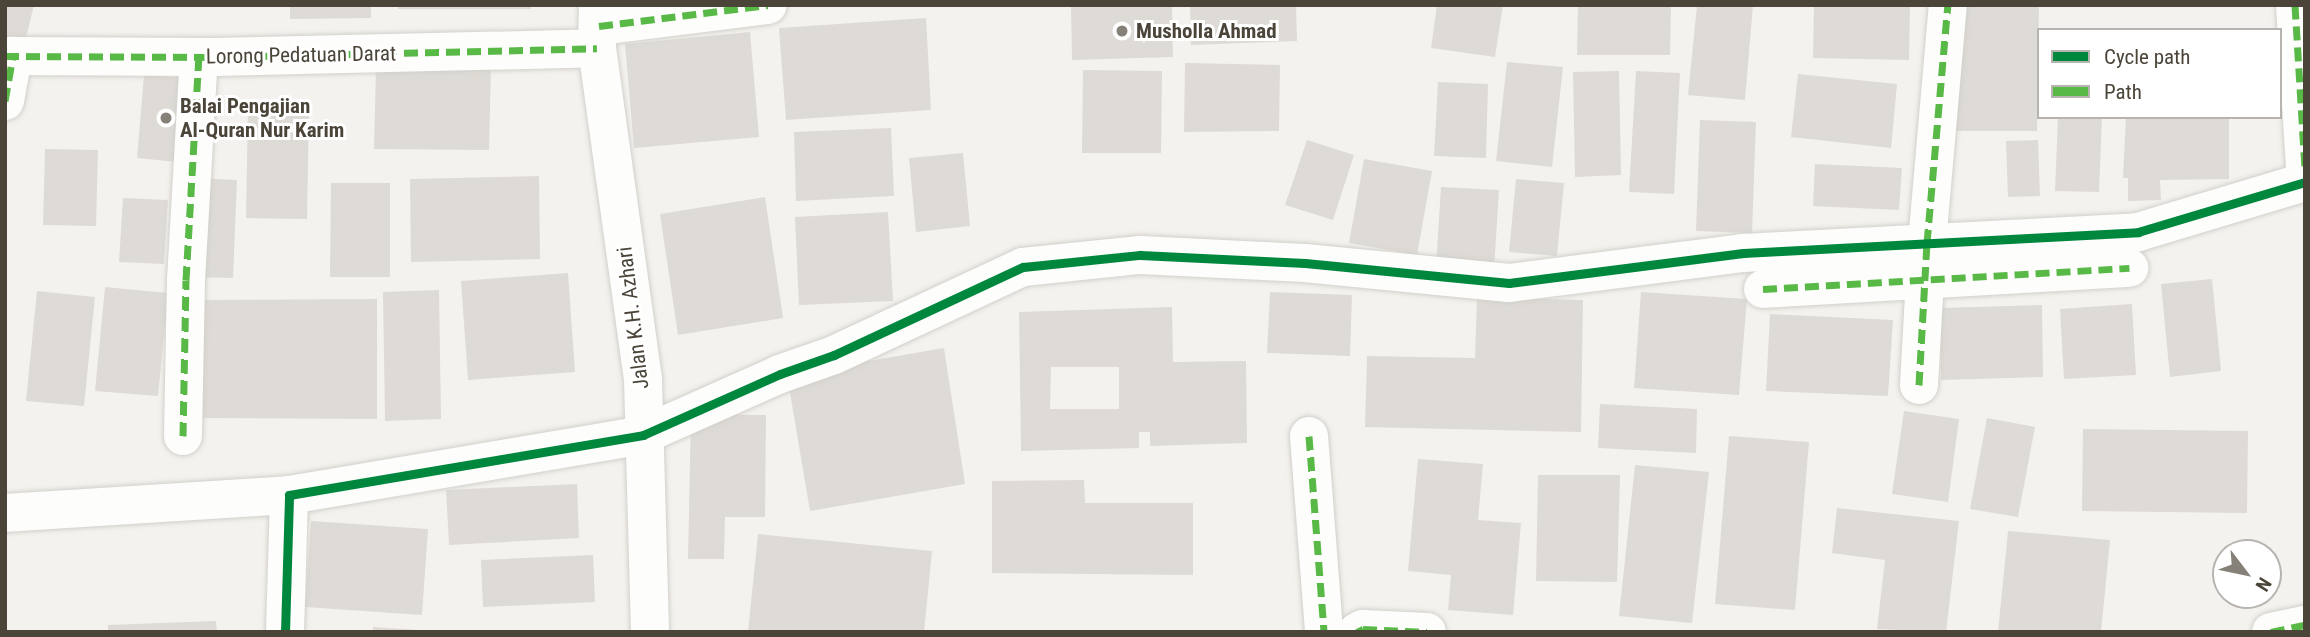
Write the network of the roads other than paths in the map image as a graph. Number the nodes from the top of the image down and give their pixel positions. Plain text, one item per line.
1 (768, 5) edge
2 (1948, 5) edge
3 (2295, 5) edge
4 (598, 26) edge
5 (9, 56) edge
6 (198, 57) junction
7 (5, 101) edge
8 (2305, 170) edge
9 (2305, 181) edge
10 (1927, 243) junction
11 (2129, 268) dead end
12 (1926, 280) junction
13 (1763, 289) dead end
14 (1919, 385) dead end
15 (643, 435) junction
16 (183, 436) dead end
17 (1309, 436) dead end
18 (289, 495) junction
19 (5, 513) edge
20 (2305, 625) edge
21 (285, 632) edge
22 (650, 632) edge
23 (1324, 632) edge
24 (1357, 632) edge
25 (1427, 632) edge
26 (2271, 632) edge

1 - 4 street, Lorong Pedatuan Darat
2 - 10 street
3 - 8 street
4 - 6 street, Lorong Pedatuan Darat
4 - 15 street, Jalan K.H. Azhari
5 - 6 street, Lorong Pedatuan Darat
5 - 7 street
6 - 16 street
9 - 10 street
10 - 12 street
10 - 15 street
11 - 12 street
12 - 13 street
12 - 14 street
15 - 18 street
15 - 22 street, Jalan K.H. Azhari
17 - 23 street
18 - 19 street
18 - 21 street
20 - 26 street
24 - 25 street

